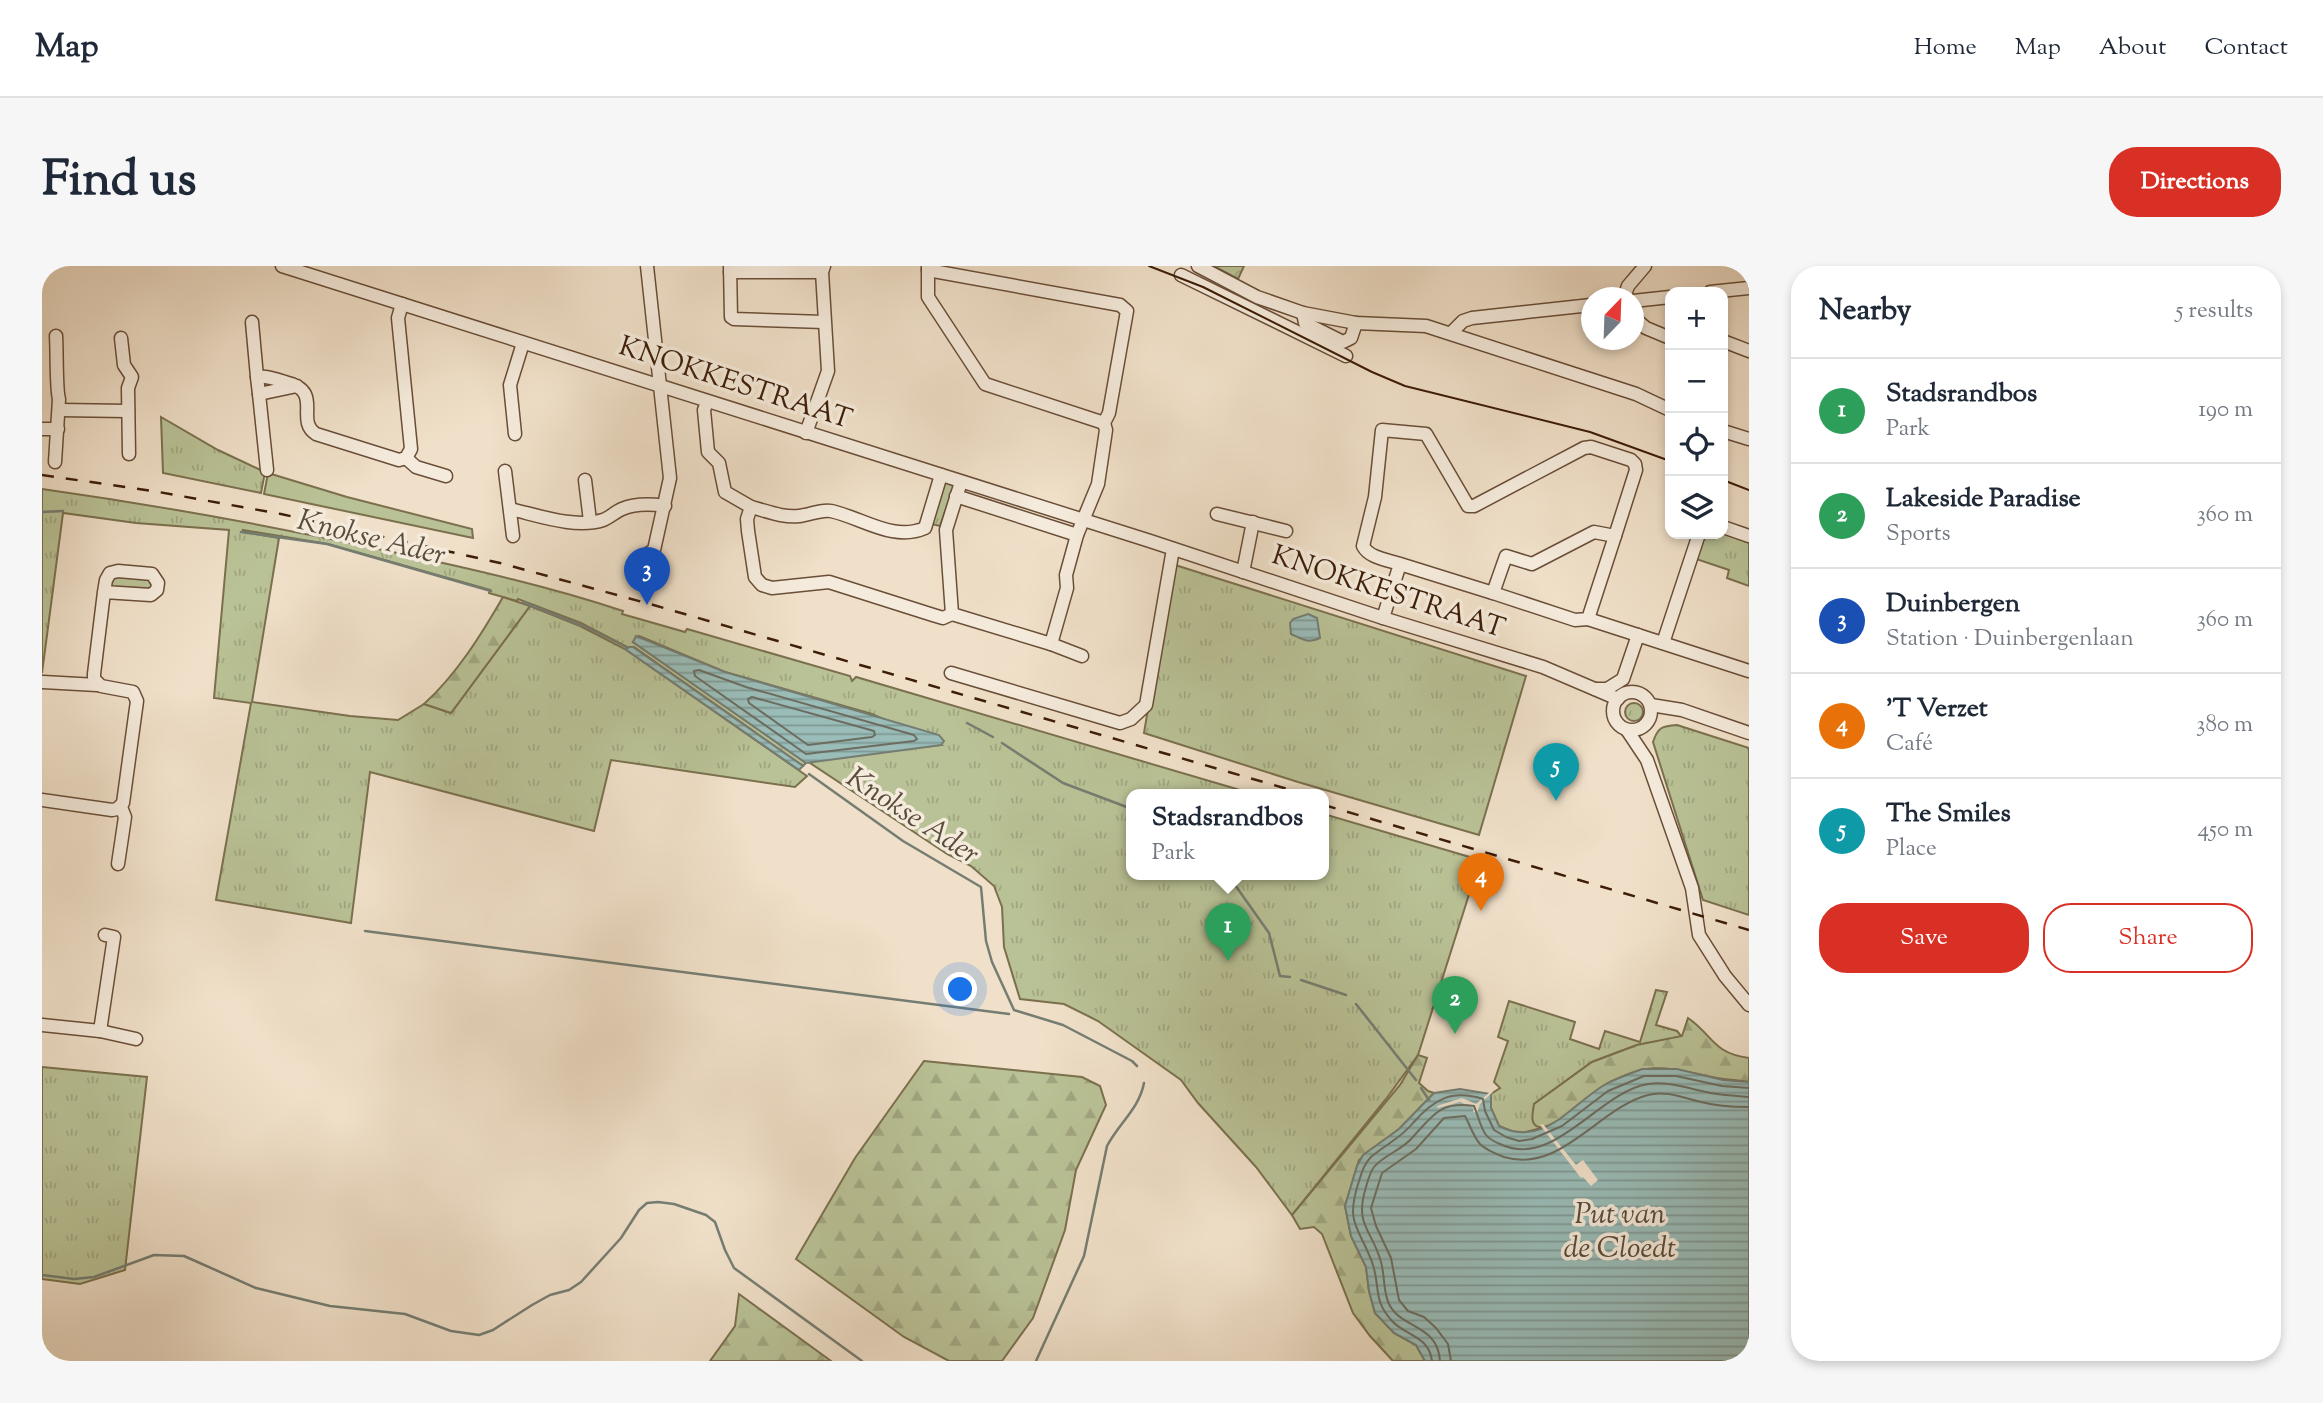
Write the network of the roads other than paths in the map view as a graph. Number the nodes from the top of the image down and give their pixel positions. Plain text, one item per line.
1 (282, 266) edge
2 (647, 266) edge
3 (1645, 266) edge
4 (928, 268) edge
5 (730, 269) edge
6 (823, 269) edge
7 (1181, 275) dead end
8 (1203, 278) edge
9 (1628, 287) edge
10 (1749, 288) edge
11 (1728, 290) edge
12 (1665, 298) edge
13 (1644, 300) edge
14 (402, 304) junction
15 (1581, 306) edge
16 (1303, 313) junction
17 (251, 322) dead end
18 (824, 322) junction
19 (1356, 323) junction
20 (1644, 326) edge
21 (1451, 333) junction
22 (56, 336) dead end
23 (1665, 336) edge
24 (121, 338) dead end
25 (523, 342) junction
26 (1728, 343) edge
27 (1749, 351) edge
28 (1346, 356) dead end
29 (257, 377) junction
30 (297, 386) junction
31 (661, 387) junction
32 (42, 392) edge
33 (57, 392) junction
34 (259, 394) junction
35 (706, 402) junction
36 (1665, 408) edge
37 (59, 410) junction
38 (128, 411) junction
39 (1104, 423) junction
40 (42, 429) edge
41 (58, 429) junction
42 (806, 433) junction
43 (1728, 433) edge
44 (515, 434) dead end
45 (1749, 439) edge
46 (129, 454) dead end
47 (406, 458) junction
48 (55, 462) dead end
49 (267, 470) dead end
50 (505, 471) dead end
51 (941, 475) junction
52 (446, 476) dead end
53 (585, 480) dead end
54 (961, 482) junction
55 (956, 496) junction
56 (665, 506) junction
57 (751, 507) junction
58 (510, 509) junction
59 (1217, 514) dead end
60 (1082, 520) junction
61 (590, 522) junction
62 (1253, 522) junction
63 (925, 528) junction
64 (1728, 529) edge
65 (946, 530) junction
66 (1286, 531) dead end
67 (1077, 535) junction
68 (513, 536) dead end
69 (1615, 536) junction
70 (1749, 536) edge
71 (1697, 539) edge
72 (1173, 549) junction
73 (1400, 564) junction
74 (649, 568) dead end
75 (1243, 572) junction
76 (104, 592) dead end
77 (1493, 593) junction
78 (952, 614) junction
79 (1383, 618) junction
80 (1588, 619) junction
81 (1637, 635) junction
82 (1663, 643) junction
83 (1051, 644) junction
84 (1082, 656) dead end
85 (1749, 671) edge
86 (951, 673) dead end
87 (1623, 679) junction
88 (43, 682) edge
89 (97, 685) junction
90 (1587, 687) junction
91 (1633, 692) junction
92 (1615, 704) junction
93 (1650, 715) junction
94 (1627, 730) junction
95 (1749, 733) edge
96 (1647, 760) junction
97 (42, 800) edge
98 (121, 807) junction
99 (118, 864) dead end
100 (105, 935) dead end
101 (1749, 1005) edge
102 (42, 1025) edge
103 (100, 1031) junction
104 (136, 1039) dead end

1 - 14 street, KNOKKESTRAAT
2 - 31 street
3 - 9 street
4 - 39 street
4 - 39 street
5 - 6 street
5 - 18 street
6 - 18 street
7 - 8 street
8 - 16 street
8 - 28 street
10 - 11 street
12 - 13 street
14 - 25 street, KNOKKESTRAAT
14 - 47 street
15 - 21 street
16 - 19 street
16 - 19 street
17 - 29 street
18 - 42 street
19 - 21 street
20 - 23 street
21 - 36 street
22 - 33 street
24 - 38 street
25 - 31 street, KNOKKESTRAAT
25 - 44 street
26 - 27 street
29 - 30 street
29 - 34 street
30 - 34 street
30 - 47 street
31 - 35 street, KNOKKESTRAAT
31 - 56 street
32 - 33 street
33 - 37 street
34 - 49 street
35 - 42 street, KNOKKESTRAAT
35 - 57 street
37 - 38 street
37 - 41 street
38 - 46 street
39 - 60 street
40 - 41 street
41 - 48 street
42 - 51 street, KNOKKESTRAAT
43 - 45 street
47 - 52 street
50 - 58 street
51 - 54 street, KNOKKESTRAAT
51 - 63 street
53 - 61 street
54 - 55 street
54 - 60 street, KNOKKESTRAAT
55 - 65 street
55 - 67 street
56 - 61 street
56 - 74 street
57 - 63 street
57 - 78 street
58 - 61 street
58 - 68 street
59 - 62 street
60 - 67 street
60 - 72 street, KNOKKESTRAAT
62 - 66 street
62 - 75 street
63 - 65 street
64 - 70 street
65 - 78 street
67 - 83 street
69 - 73 street
69 - 77 street
69 - 80 street
71 - 82 street
72 - 75 street, KNOKKESTRAAT
72 - 86 street
73 - 77 street
73 - 79 street
75 - 79 street, KNOKKESTRAAT
76 - 89 street
77 - 80 street
78 - 83 street
79 - 90 street, KNOKKESTRAAT
80 - 81 street
81 - 82 street
81 - 87 street
82 - 85 street
83 - 84 street
87 - 90 street
87 - 91 street
88 - 89 street
89 - 98 street
90 - 92 street, KNOKKESTRAAT
91 - 92 street
91 - 93 street
92 - 94 street
93 - 94 street
93 - 95 street
93 - 96 street
94 - 96 street
96 - 101 street
97 - 98 street
98 - 99 street
100 - 103 street
102 - 103 street
103 - 104 street

